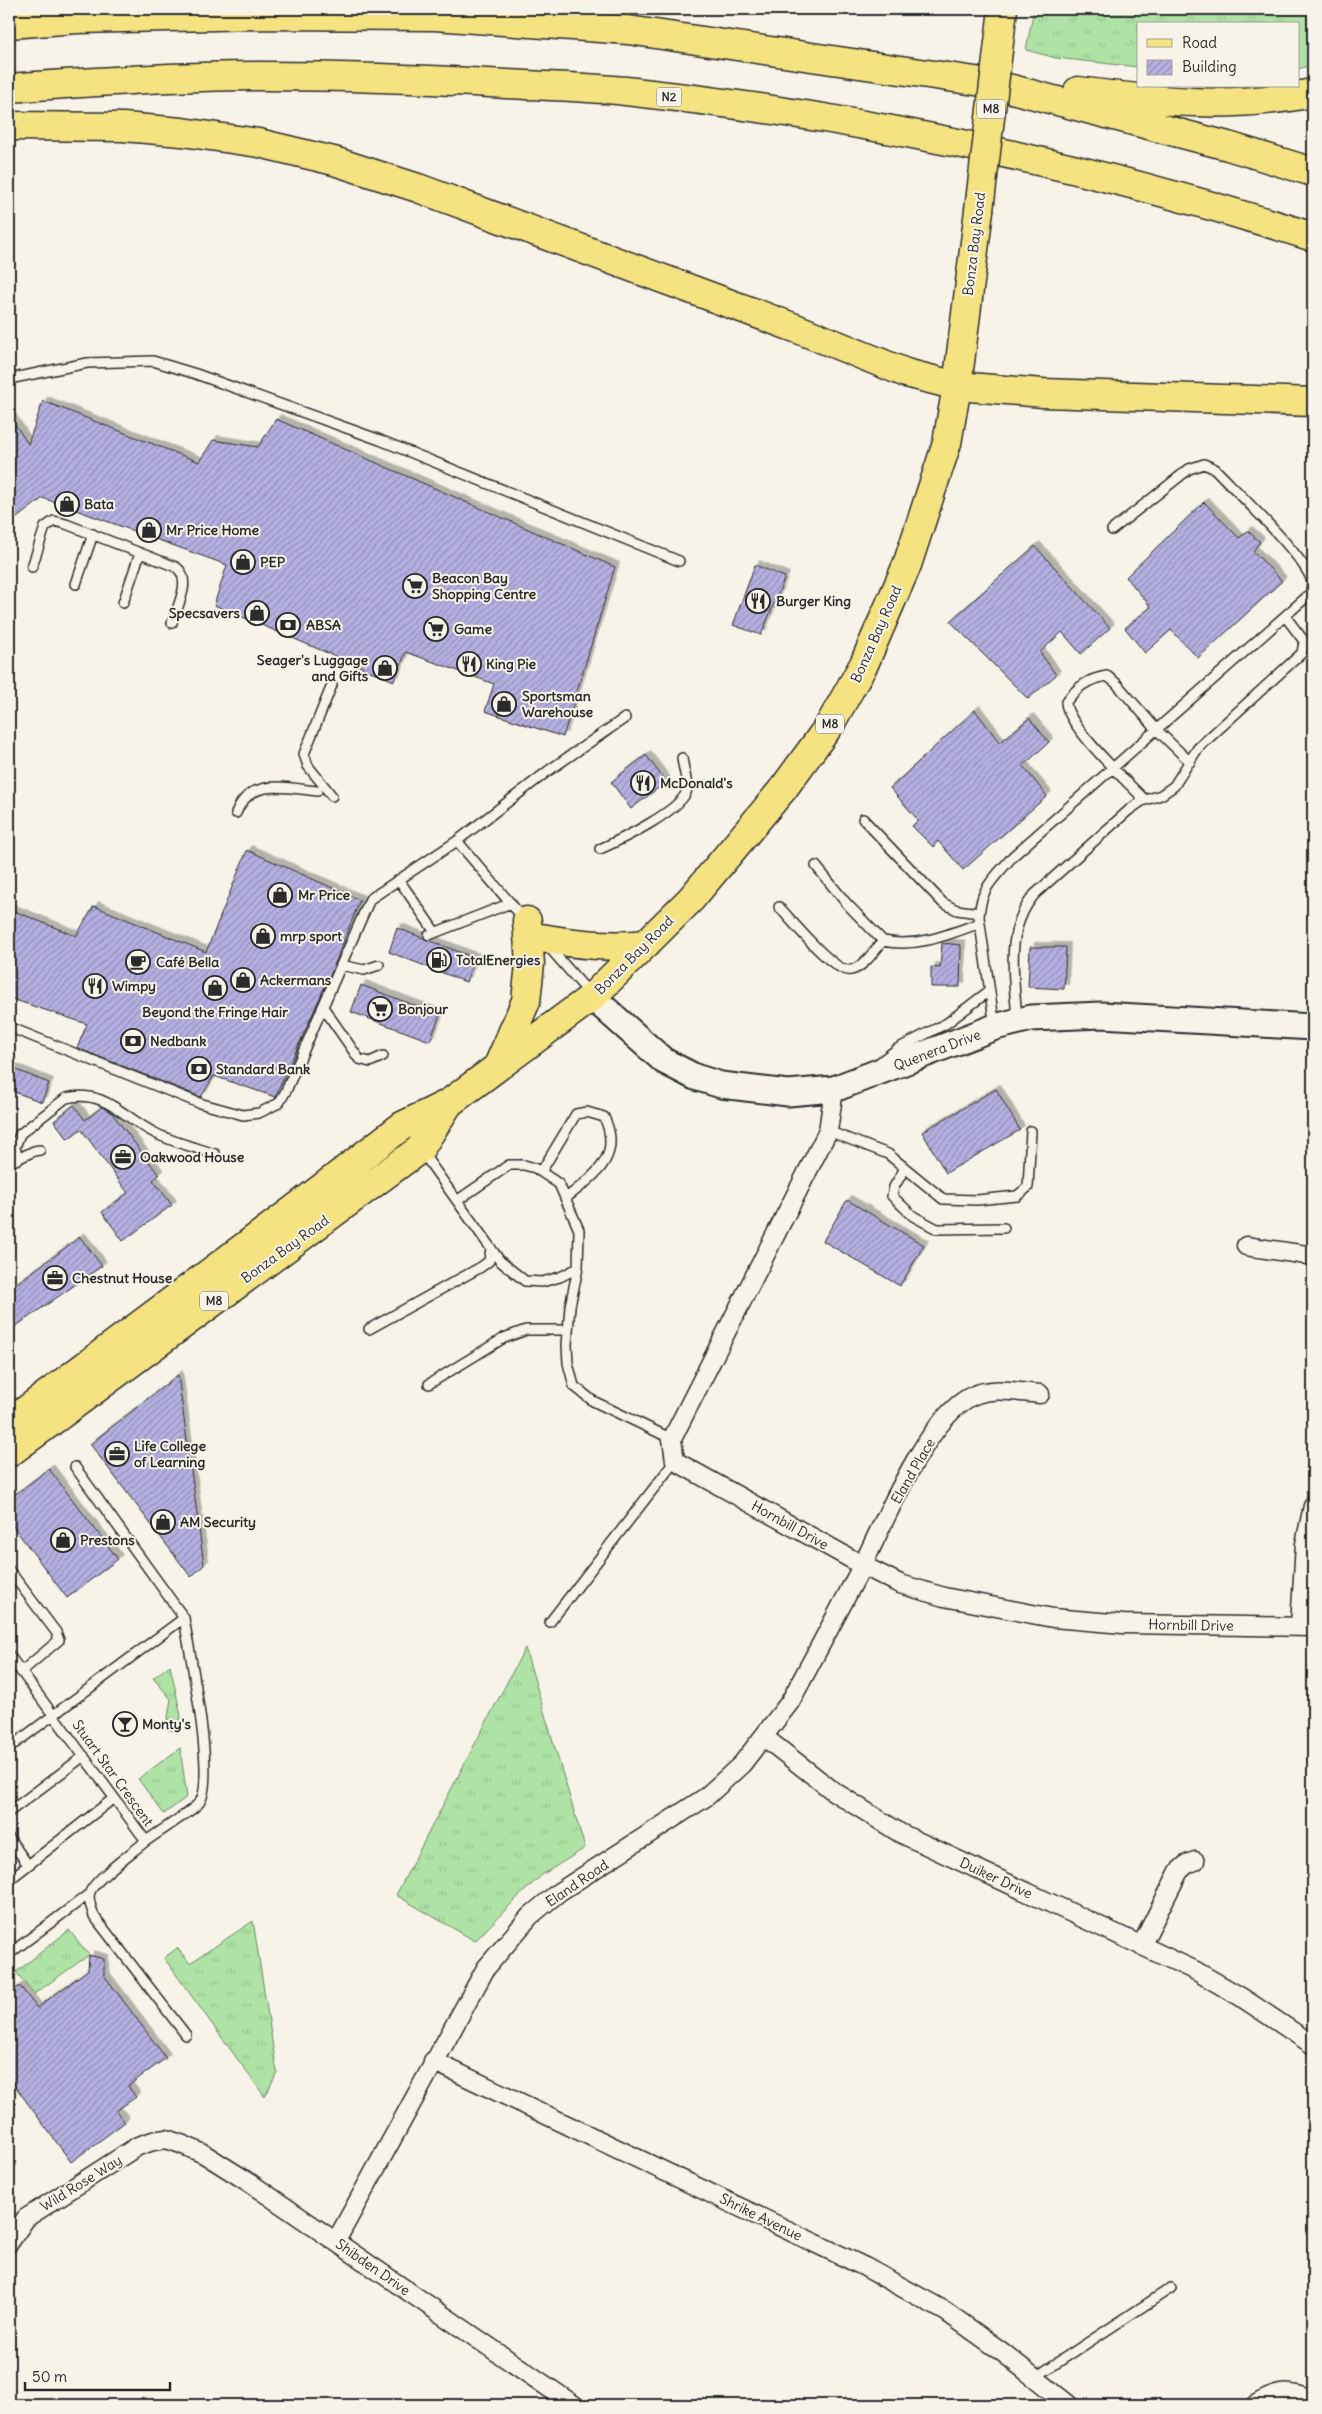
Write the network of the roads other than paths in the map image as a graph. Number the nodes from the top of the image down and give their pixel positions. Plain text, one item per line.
1 (1003, 9) edge
2 (9, 24) edge
3 (841, 60) junction
4 (9, 88) edge
5 (1313, 94) edge
6 (9, 126) edge
7 (1313, 172) edge
8 (1313, 237) edge
9 (9, 379) edge
10 (957, 386) junction
11 (1313, 402) edge
12 (1112, 530) dead end
13 (93, 534) junction
14 (140, 553) junction
15 (679, 561) dead end
16 (32, 566) dead end
17 (76, 584) dead end
18 (123, 603) dead end
19 (1285, 616) junction
20 (172, 623) dead end
21 (332, 685) dead end
22 (625, 718) dead end
23 (1157, 730) junction
24 (682, 758) dead end
25 (1190, 762) junction
26 (1114, 768) junction
27 (317, 791) dead end
28 (332, 796) dead end
29 (1145, 800) junction
30 (236, 813) dead end
31 (863, 819) dead end
32 (457, 841) junction
33 (600, 850) dead end
34 (816, 866) dead end
35 (398, 880) junction
36 (779, 907) dead end
37 (979, 913) junction
38 (526, 921) junction
39 (980, 923) junction
40 (883, 941) junction
41 (646, 944) junction
42 (341, 965) junction
43 (379, 966) dead end
44 (989, 990) junction
45 (592, 997) junction
46 (323, 1007) junction
47 (1006, 1024) junction
48 (9, 1028) edge
49 (1313, 1028) edge
50 (382, 1056) dead end
51 (498, 1068) junction
52 (858, 1080) junction
53 (834, 1089) junction
54 (828, 1130) junction
55 (1031, 1131) dead end
56 (411, 1138) junction
57 (40, 1150) dead end
58 (215, 1154) dead end
59 (18, 1159) junction
60 (9, 1163) edge
61 (905, 1168) junction
62 (541, 1172) junction
63 (566, 1198) junction
64 (458, 1200) junction
65 (1004, 1228) dead end
66 (1246, 1246) dead end
67 (491, 1248) junction
68 (1313, 1256) edge
69 (578, 1268) junction
70 (369, 1329) dead end
71 (568, 1330) junction
72 (429, 1384) dead end
73 (1040, 1394) dead end
74 (9, 1423) edge
75 (672, 1439) junction
76 (9, 1453) edge
77 (675, 1461) junction
78 (75, 1467) dead end
79 (1313, 1506) edge
80 (862, 1565) junction
81 (9, 1570) edge
82 (184, 1618) junction
83 (550, 1622) dead end
84 (1307, 1627) edge
85 (9, 1658) edge
86 (21, 1672) junction
87 (53, 1715) junction
88 (764, 1738) junction
89 (9, 1748) edge
90 (84, 1756) junction
91 (114, 1798) junction
92 (9, 1812) edge
93 (9, 1838) edge
94 (146, 1841) junction
95 (1195, 1861) dead end
96 (28, 1865) junction
97 (9, 1880) edge
98 (89, 1894) junction
99 (1141, 1946) junction
100 (9, 1954) edge
101 (186, 2036) dead end
102 (1313, 2045) edge
103 (433, 2061) junction
104 (166, 2139) joint
105 (336, 2241) junction
106 (9, 2243) edge
107 (1171, 2288) dead end
108 (1034, 2378) junction
109 (1313, 2401) edge
110 (574, 2405) edge
111 (1069, 2405) edge
112 (1255, 2405) edge

1 - 10 main road, Bonza Bay Road / M8, bridge
2 - 3 main road
3 - 5 main road
3 - 7 main road
4 - 8 main road, N2
6 - 10 main road
9 - 15 lane
10 - 11 main road
10 - 41 main road, Bonza Bay Road / M8
12 - 19 lane
13 - 14 lane
13 - 16 lane
13 - 17 lane
14 - 18 lane
14 - 20 lane
19 - 23 lane
19 - 25 lane
21 - 28 lane
22 - 32 lane
23 - 25 lane
23 - 26 lane
23 - 26 lane
24 - 33 lane
25 - 29 lane
26 - 29 lane
26 - 37 lane
27 - 30 lane
29 - 47 lane
31 - 37 lane
32 - 35 lane
32 - 38 lane
34 - 40 lane
35 - 38 lane
35 - 42 lane
36 - 40 lane
37 - 39 lane
38 - 41 main road
38 - 45 lane
38 - 51 main road
39 - 40 lane
39 - 44 lane
41 - 45 main road, Bonza Bay Road / M8
42 - 43 lane
42 - 46 lane
44 - 47 lane
44 - 52 lane
45 - 51 main road, Bonza Bay Road / M8
45 - 53 street, Quenera Drive
46 - 48 lane
46 - 50 lane
47 - 49 street, Quenera Drive
47 - 52 street, Quenera Drive
51 - 56 main road, Bonza Bay Road / M8
52 - 53 street, Quenera Drive
53 - 54 street
54 - 61 lane
54 - 75 street
55 - 61 lane
56 - 64 lane
56 - 74 main road, Bonza Bay Road / M8
56 - 76 main road, Bonza Bay Road / M8
57 - 59 lane
58 - 59 lane
59 - 60 lane
61 - 65 lane
62 - 63 lane
62 - 63 lane
62 - 64 lane
63 - 69 lane
64 - 67 lane
66 - 68 street
67 - 69 lane
67 - 70 lane
69 - 71 lane
71 - 72 lane
71 - 75 lane
73 - 80 street, Eland Place
75 - 77 street
77 - 80 street, Hornbill Drive
77 - 83 lane
78 - 82 lane
79 - 84 street
80 - 84 street, Hornbill Drive
80 - 88 street, Eland Road
81 - 86 lane
82 - 87 lane
82 - 94 lane
85 - 86 lane, Stuart Star Crescent
86 - 87 lane, Stuart Star Crescent
87 - 89 lane
87 - 90 lane, Stuart Star Crescent
88 - 99 street, Duiker Drive
88 - 103 street, Eland Road
90 - 91 lane, Stuart Star Crescent
90 - 92 lane
91 - 94 lane, Stuart Star Crescent
91 - 96 lane
93 - 96 lane
94 - 98 lane, Stuart Star Crescent
95 - 99 street
96 - 97 lane
98 - 100 lane, Stuart Star Crescent
98 - 101 lane
99 - 102 street, Duiker Drive
103 - 105 street, Eland Road
103 - 108 street, Shrike Avenue
104 - 105 street, Shibden Drive
104 - 106 street, Wild Rose Way
105 - 110 street, Shibden Drive
107 - 108 lane
108 - 111 street, Shrike Avenue
109 - 112 street

